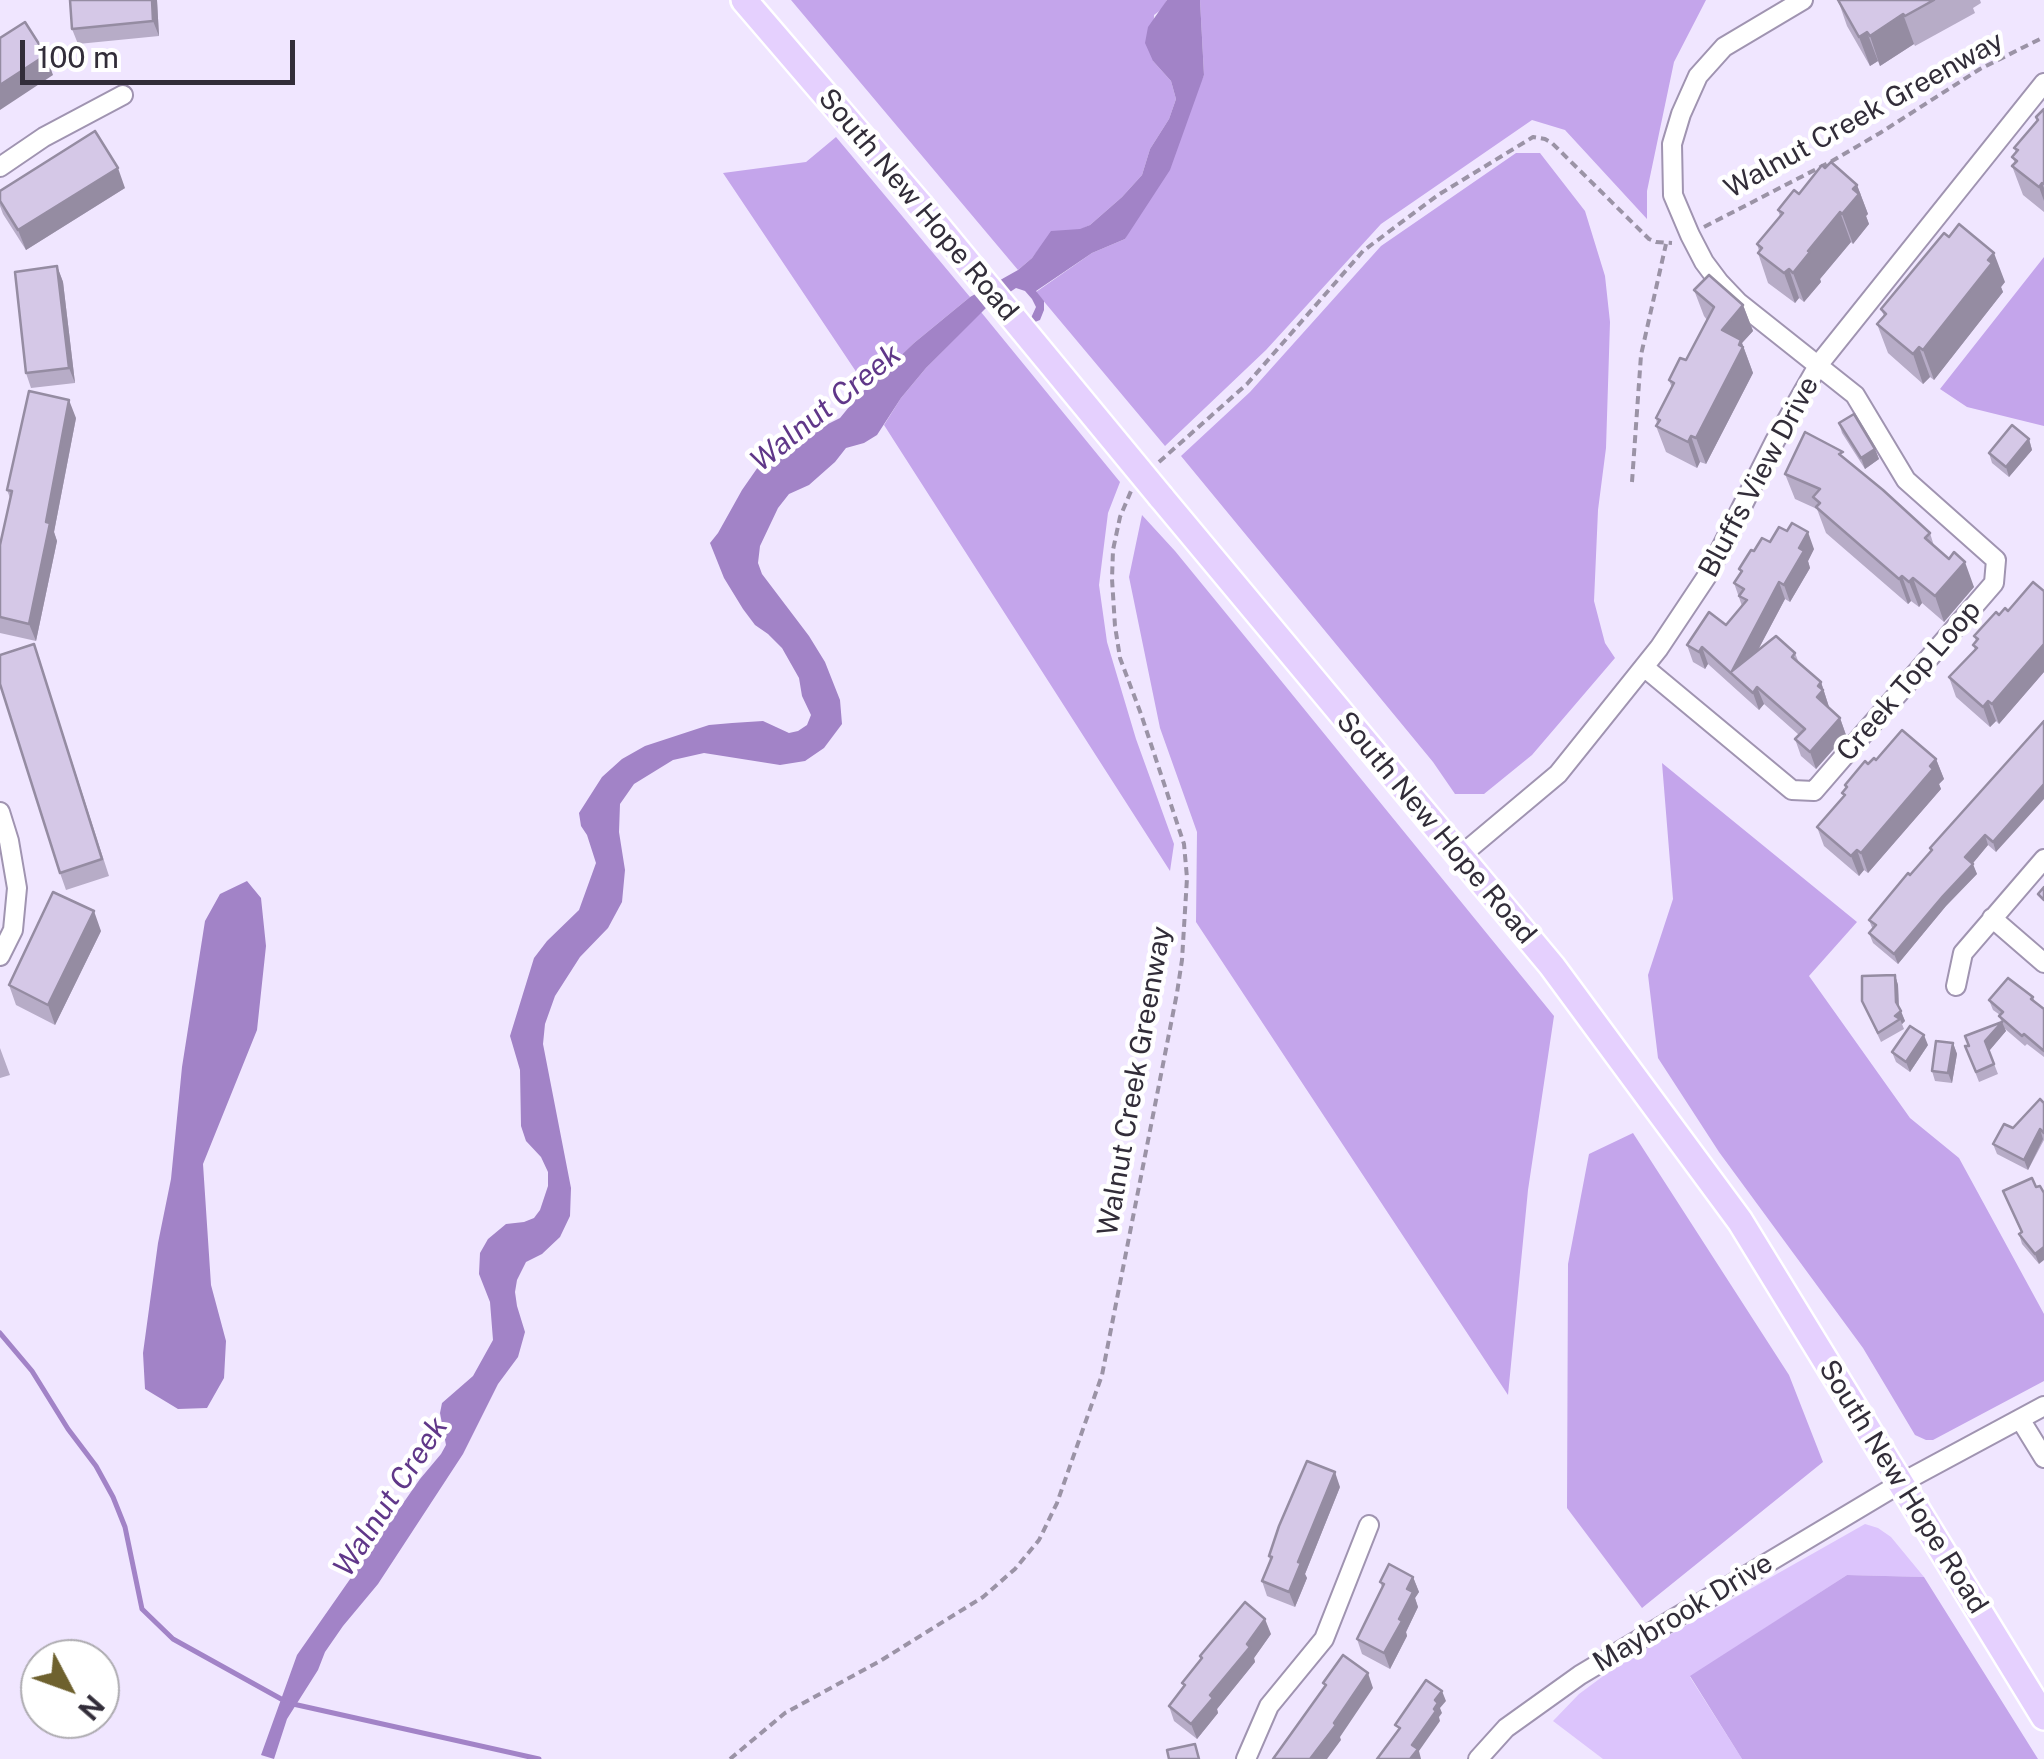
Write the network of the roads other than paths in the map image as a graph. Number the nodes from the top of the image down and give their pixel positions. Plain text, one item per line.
1 (744, 0) edge
2 (1802, 0) edge
3 (2044, 83) edge
4 (123, 95) dead end
5 (0, 167) edge
6 (1819, 364) junction
7 (1644, 667) junction
8 (0, 812) edge
9 (1459, 857) junction
10 (2044, 859) edge
11 (1992, 918) junction
12 (0, 956) edge
13 (2044, 963) edge
14 (1956, 986) dead end
15 (2044, 1406) edge
16 (2020, 1420) junction
17 (2044, 1458) edge
18 (1901, 1483) junction
19 (1369, 1525) dead end
20 (2044, 1717) edge
21 (1246, 1759) edge
22 (1478, 1759) edge

1 - 9 main road, South New Hope Road, bridge
2 - 6 street
3 - 6 street, Bluffs View Drive
4 - 5 street
6 - 7 street, Bluffs View Drive
6 - 7 street, Creek Top Loop
7 - 9 street, Bluffs View Drive
8 - 12 street
9 - 18 main road, South New Hope Road
10 - 11 street
11 - 13 street
11 - 14 street
15 - 16 street, Maybrook Drive
16 - 17 street
16 - 18 street, Maybrook Drive
18 - 20 main road, South New Hope Road
18 - 22 street, Maybrook Drive
19 - 21 street

